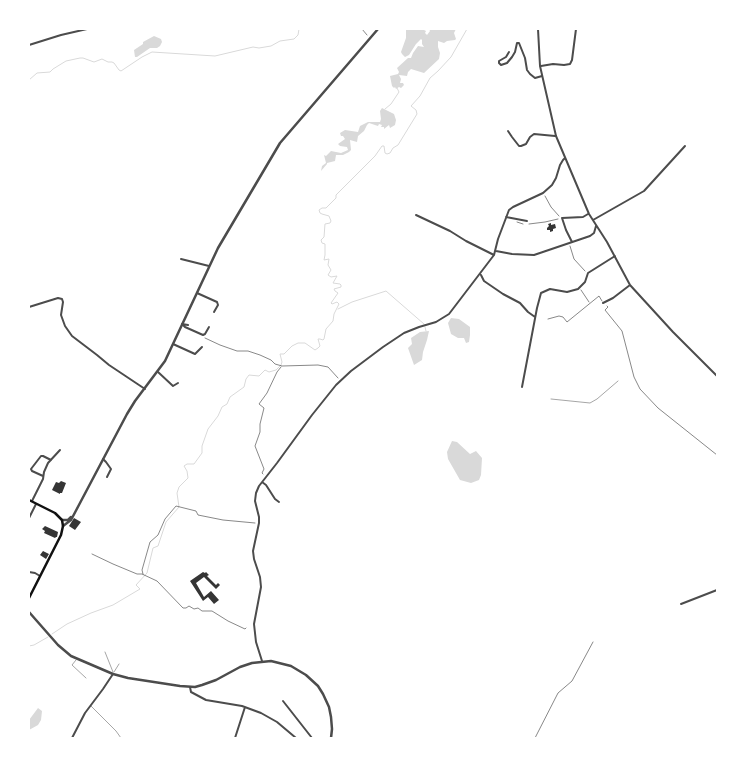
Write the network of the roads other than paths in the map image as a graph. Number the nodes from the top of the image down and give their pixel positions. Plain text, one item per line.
1 (87, 29) edge
2 (378, 29) edge
3 (538, 29) edge
4 (576, 29) edge
5 (29, 46) edge
6 (509, 52) dead end
7 (540, 66) junction
8 (542, 76) junction
9 (508, 131) dead end
10 (556, 136) junction
11 (685, 146) dead end
12 (565, 158) junction
13 (589, 214) junction
14 (416, 215) dead end
15 (506, 217) junction
16 (592, 220) junction
17 (527, 221) dead end
18 (596, 225) junction
19 (600, 231) junction
20 (594, 233) junction
21 (572, 242) junction
22 (496, 251) junction
23 (494, 255) junction
24 (614, 256) junction
25 (181, 259) dead end
26 (210, 266) junction
27 (480, 274) junction
28 (630, 285) junction
29 (197, 293) junction
30 (603, 303) road end
31 (29, 307) edge
32 (214, 312) dead end
33 (535, 317) junction
34 (182, 324) junction
35 (188, 325) dead end
36 (209, 327) dead end
37 (173, 344) junction
38 (202, 347) dead end
39 (158, 372) junction
40 (717, 376) edge
41 (618, 381) dead end
42 (178, 383) dead end
43 (522, 387) dead end
44 (145, 389) junction
45 (551, 399) dead end
46 (60, 450) dead end
47 (103, 459) junction
48 (50, 460) junction
49 (44, 476) junction
50 (108, 477) dead end
51 (262, 482) junction
52 (30, 500) edge
53 (280, 502) dead end
54 (36, 504) junction
55 (29, 518) edge
56 (71, 518) junction
57 (62, 520) junction
58 (63, 526) junction
59 (29, 572) edge
60 (40, 576) junction
61 (717, 590) edge
62 (29, 596) edge
63 (681, 604) dead end
64 (29, 612) edge
65 (105, 652) dead end
66 (77, 659) junction
67 (262, 662) junction
68 (119, 664) dead end
69 (113, 674) junction
70 (86, 678) dead end
71 (190, 687) junction
72 (283, 701) dead end
73 (90, 705) junction
74 (245, 707) junction
75 (72, 738) edge
76 (120, 738) edge
77 (235, 738) edge
78 (296, 738) edge
79 (312, 738) edge
80 (331, 738) edge

1 - 5 street
2 - 26 street
3 - 7 street
4 - 7 street
6 - 8 street
7 - 8 street
8 - 10 street
9 - 10 street
10 - 12 street
11 - 16 street
12 - 13 street
12 - 15 street
13 - 16 street
13 - 21 street
14 - 23 street
15 - 17 street
15 - 22 street
16 - 18 street
18 - 19 street
18 - 20 street
19 - 20 street
19 - 24 street
20 - 21 street
21 - 22 street
22 - 23 street
23 - 27 street
24 - 28 street
24 - 33 street
25 - 26 street
26 - 29 street
27 - 33 street
27 - 51 street
28 - 30 street
28 - 40 street
29 - 32 street
29 - 34 street
31 - 44 street
33 - 43 street
34 - 35 street
34 - 36 street
34 - 37 street
37 - 38 street
37 - 39 street
39 - 42 street
39 - 44 street
41 - 45 lane
44 - 47 street
46 - 48 street
47 - 50 street
47 - 56 street
48 - 49 street
48 - 49 street
49 - 52 street
51 - 53 street
51 - 67 street
52 - 54 main road
54 - 55 street
54 - 57 main road
56 - 57 street
56 - 58 street
57 - 58 main road
58 - 60 main road
59 - 60 street
60 - 62 main road
61 - 63 street
64 - 66 street
65 - 69 lane
66 - 69 street
66 - 70 lane
67 - 71 street
67 - 80 street
68 - 69 lane
69 - 71 street
69 - 73 street
71 - 74 street
72 - 79 street
73 - 75 street
73 - 76 lane
74 - 77 street
74 - 78 street

